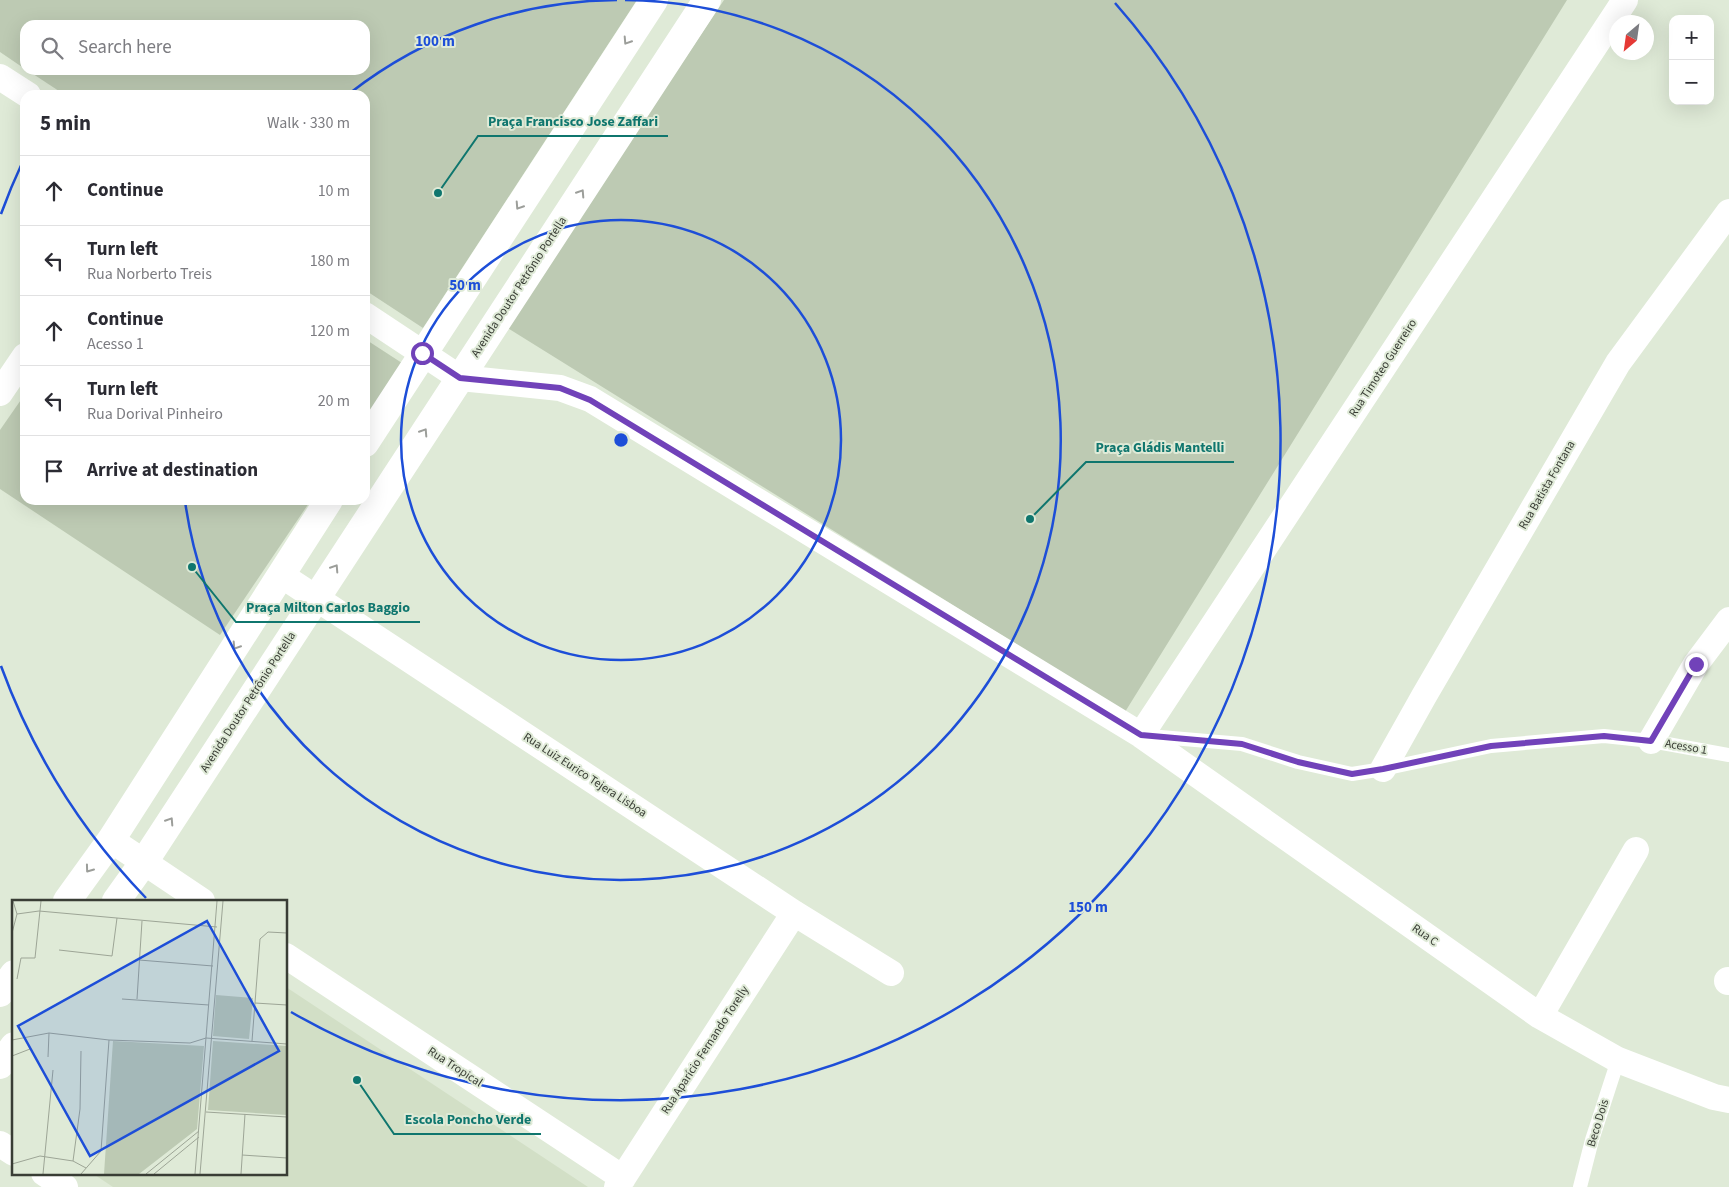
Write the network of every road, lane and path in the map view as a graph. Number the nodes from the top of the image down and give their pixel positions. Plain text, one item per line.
1 (654, 0) edge
2 (707, 0) edge
3 (1625, 0) edge
4 (0, 77) edge
5 (20, 90) edge
6 (1729, 212) edge
7 (370, 318) edge
8 (422, 353) junction
9 (20, 363) edge
10 (460, 378) junction
11 (0, 393) edge
12 (370, 435) edge
13 (326, 505) edge
14 (281, 575) junction
15 (316, 597) junction
16 (1729, 620) edge
17 (1141, 735) junction
18 (1651, 741) junction
19 (1729, 755) edge
20 (1383, 769) junction
21 (111, 840) junction
22 (1636, 850) dead end
23 (144, 862) junction
24 (68, 900) edge
25 (117, 900) edge
26 (201, 900) edge
27 (794, 913) junction
28 (288, 957) edge
29 (891, 973) dead end
30 (12, 977) edge
31 (0, 994) edge
32 (1540, 1016) junction
33 (12, 1049) edge
34 (1618, 1060) junction
35 (0, 1065) edge
36 (1729, 1100) edge
37 (0, 1144) edge
38 (12, 1152) edge
39 (46, 1174) edge
40 (620, 1182) edge
41 (65, 1187) edge
42 (1580, 1187) edge

1 -> 8 street
10 -> 2 street, Avenida Doutor Petrônio Portella
3 - 17 street, Rua Timoteo Guerreiro
4 - 5 street
6 - 20 street, Rua Batista Fontana
7 - 8 street
8 - 10 street
8 - 12 street
9 - 11 street
15 -> 10 street, Avenida Doutor Petrônio Portella
10 - 17 street, Rua C
13 - 14 street
14 - 15 street, Rua Luiz Eurico Tejera Lisboa
14 -> 21 street
23 -> 15 street, Avenida Doutor Petrônio Portella
15 - 27 street, Rua Luiz Eurico Tejera Lisboa
16 - 18 street
17 - 20 lane, Acesso 1
17 - 32 street, Rua C
18 - 19 lane, Acesso 1
18 - 20 lane, Acesso 1
21 - 23 street
21 -> 24 street
22 - 32 street
23 - 25 street, Avenida Doutor Petrônio Portella
23 - 26 street
27 - 29 street, Rua Luiz Eurico Tejera Lisboa
27 - 40 street, Rua Aparício Fernando Torelly
28 - 40 street, Rua Tropical
30 - 31 street
32 - 34 street, Rua C
33 - 35 street
34 - 36 street, Rua C
34 - 42 lane, Beco Dois
37 - 38 street
39 - 41 street

